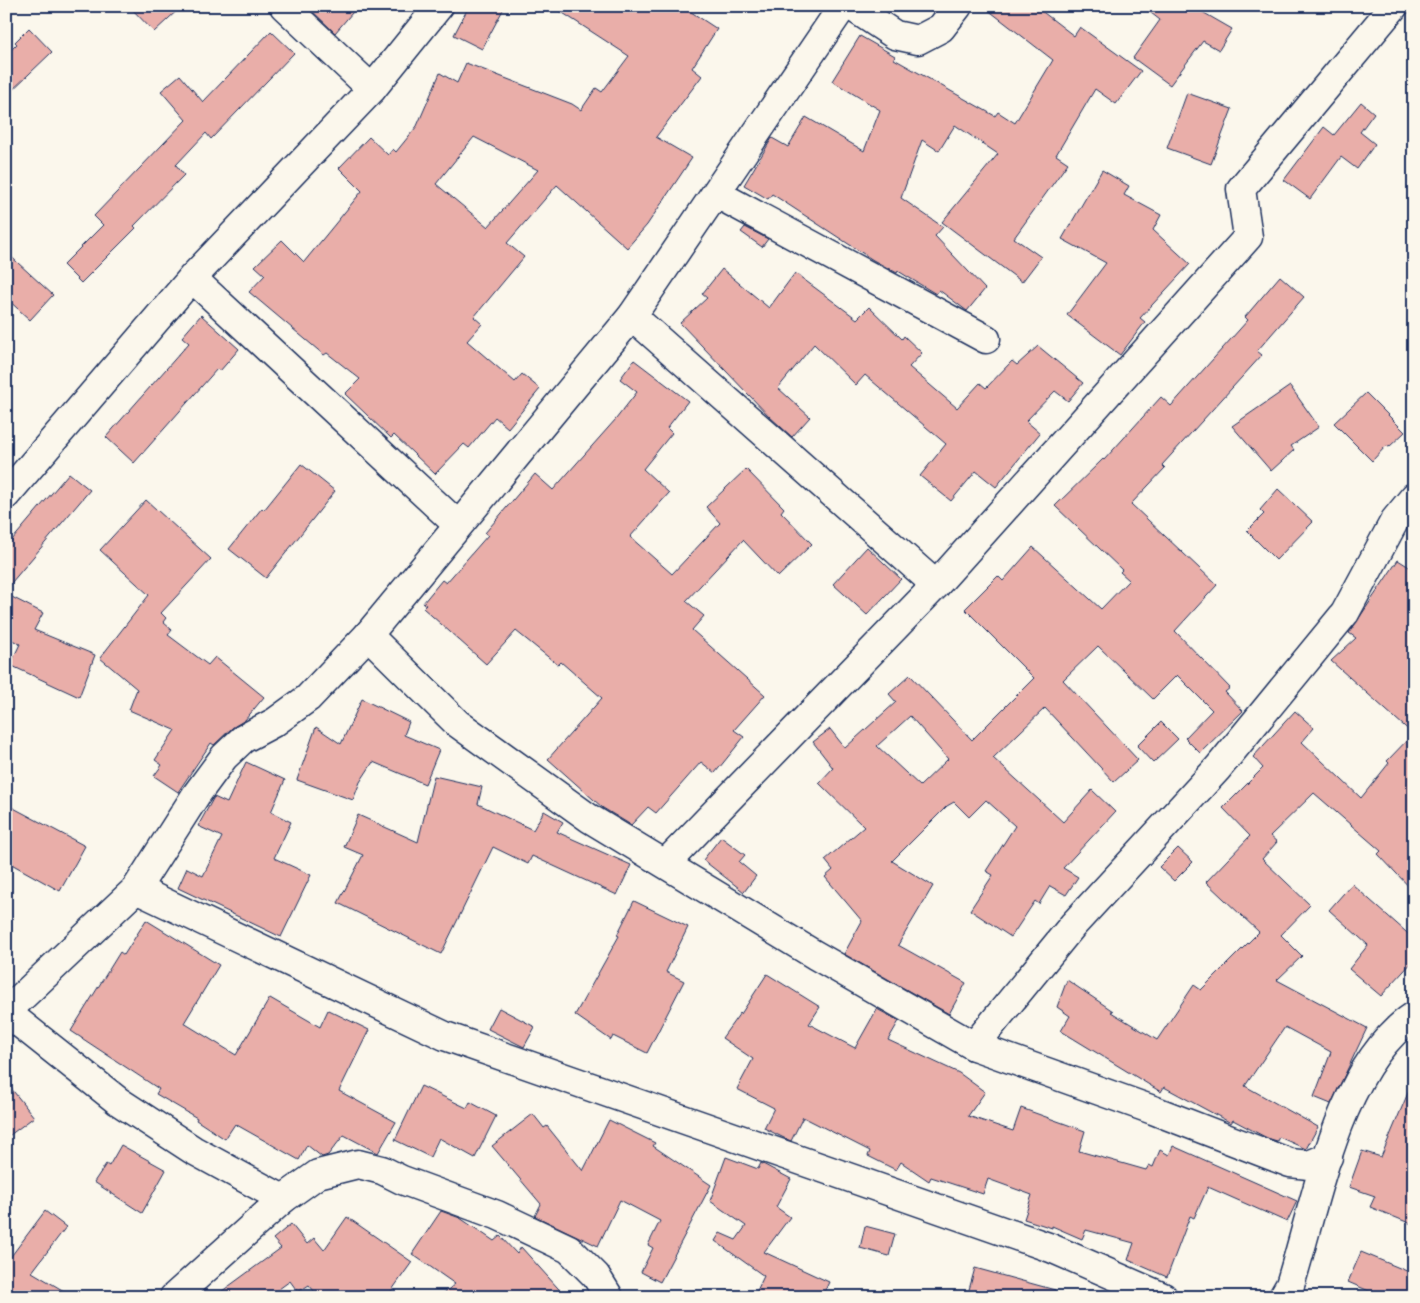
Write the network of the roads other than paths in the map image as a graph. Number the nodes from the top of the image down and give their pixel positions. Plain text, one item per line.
1 (284, 6) edge
2 (439, 6) edge
3 (843, 6) edge
4 (851, 6) edge
5 (958, 6) edge
6 (1394, 6) edge
7 (372, 89) junction
8 (717, 194) junction
9 (192, 278) junction
10 (632, 316) junction
11 (986, 339) dead end
12 (6, 495) edge
13 (1414, 498) edge
14 (458, 525) junction
15 (1405, 526) edge
16 (936, 585) junction
17 (368, 636) junction
18 (666, 863) junction
19 (136, 889) junction
20 (1414, 1016) edge
21 (974, 1046) junction
22 (1328, 1157) junction
23 (283, 1199) junction
24 (174, 1297) edge
25 (609, 1297) edge
26 (1163, 1297) edge
27 (1283, 1297) edge

1 - 7 street
2 - 7 street
3 - 8 street
4 - 5 street
6 - 16 street
7 - 9 street
8 - 10 street
8 - 11 street
9 - 12 street
9 - 14 street
10 - 14 street
10 - 16 street
13 - 15 street
14 - 17 street
15 - 21 street
16 - 18 street
17 - 18 street
17 - 19 street
18 - 21 street
19 - 23 street
19 - 26 street
20 - 22 street
21 - 22 street
22 - 27 street
23 - 24 street
23 - 25 street

